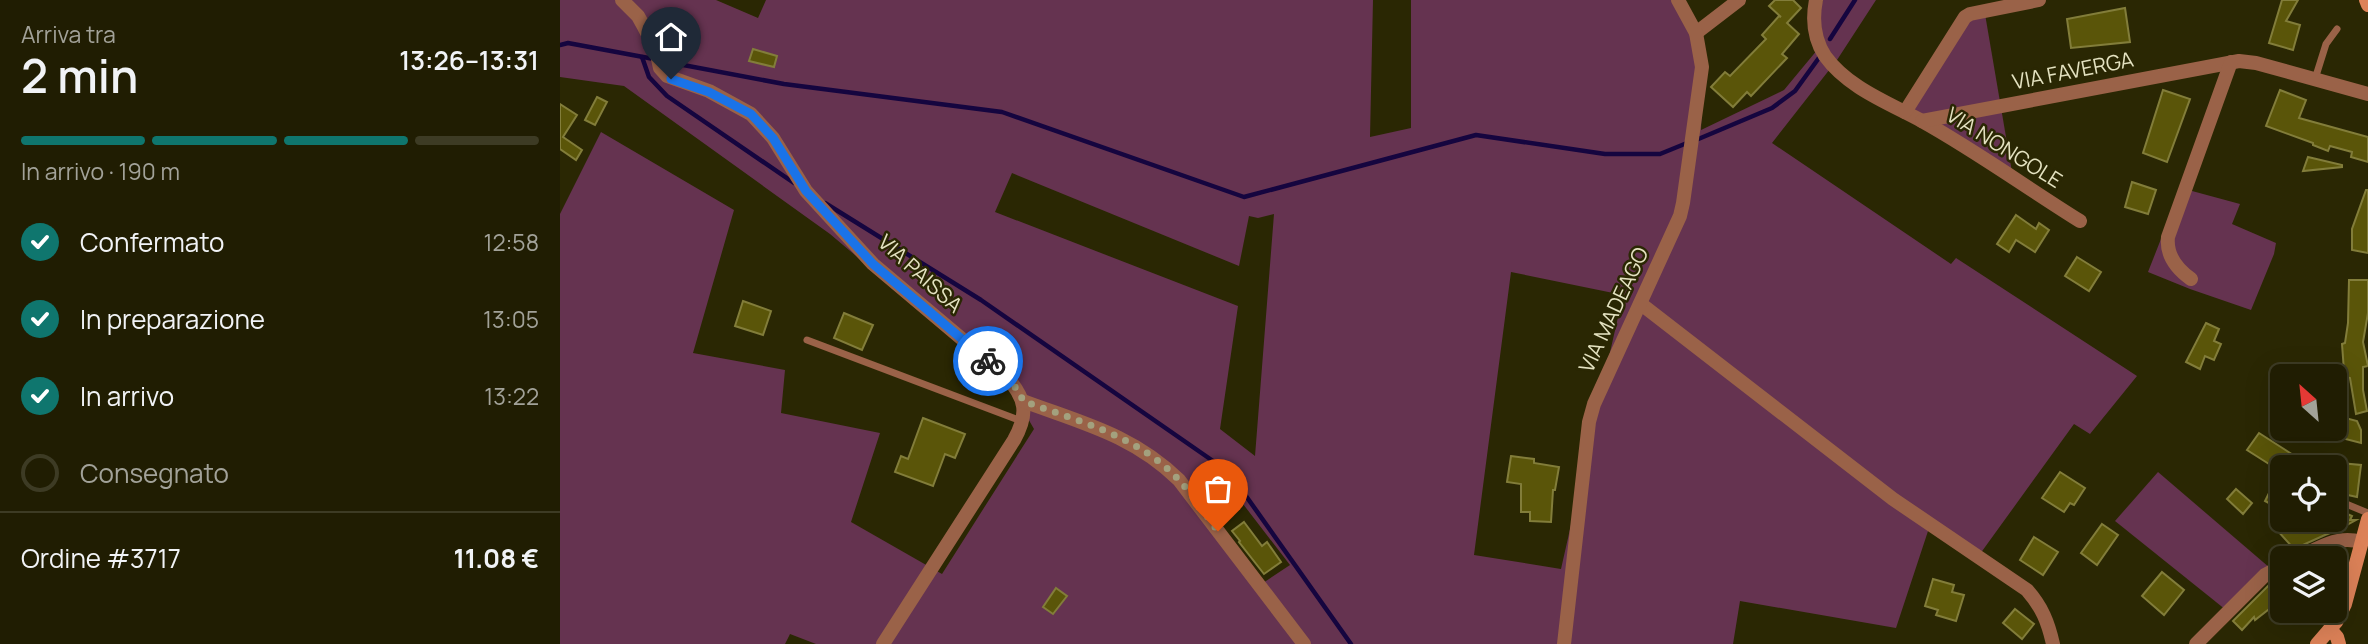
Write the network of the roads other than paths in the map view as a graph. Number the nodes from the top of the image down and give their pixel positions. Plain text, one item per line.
1 (622, 0) edge
2 (1678, 0) edge
3 (1739, 0) edge
4 (1816, 0) edge
5 (2039, 0) edge
6 (2337, 29) dead end
7 (1696, 33) junction
8 (2231, 62) junction
9 (2315, 79) junction
10 (2368, 94) edge
11 (1905, 112) junction
12 (1923, 121) junction
13 (2080, 221) dead end
14 (2191, 279) dead end
15 (1641, 304) junction
16 (807, 340) dead end
17 (1023, 401) junction
18 (1022, 422) junction
19 (2347, 504) edge
20 (2368, 513) edge
21 (2368, 519) edge
22 (2364, 543) edge
23 (2324, 546) edge
24 (2270, 572) edge
25 (2330, 629) junction
26 (883, 644) edge
27 (1304, 644) edge
28 (1564, 644) edge
29 (2053, 644) edge
30 (2196, 644) edge
31 (2317, 644) edge
32 (2339, 644) edge

1 - 17 street, VIA PAISSA
2 - 7 street, VIA MADEAGO
3 - 7 street
4 - 11 street, VIA NONGOLE
5 - 11 street
6 - 9 lane
7 - 15 street, VIA MADEAGO
8 - 9 street, VIA FAVERGA
8 - 12 street, VIA FAVERGA
8 - 14 street
9 - 10 street, VIA FAVERGA
11 - 12 street, VIA NONGOLE
12 - 13 street, VIA NONGOLE
15 - 28 street, VIA MADEAGO
15 - 29 street
16 - 18 lane
17 - 18 street
17 - 27 street
18 - 26 street
19 - 20 lane
21 - 22 street
22 - 23 street
22 - 25 street
24 - 30 street
25 - 31 street
25 - 32 street

